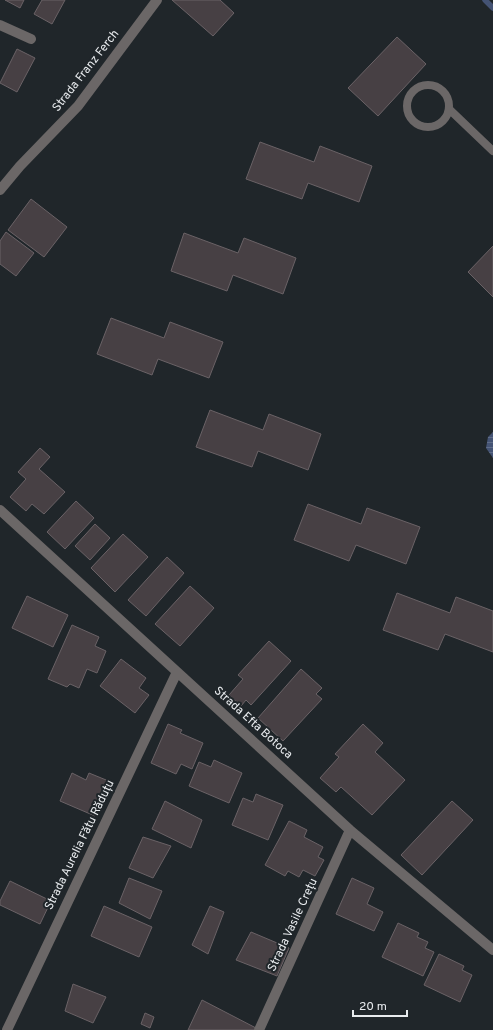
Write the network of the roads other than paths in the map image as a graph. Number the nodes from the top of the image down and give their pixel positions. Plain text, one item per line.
1 (157, 0) edge
2 (0, 24) edge
3 (31, 39) dead end
4 (450, 108) junction
5 (493, 151) edge
6 (0, 190) edge
7 (0, 512) edge
8 (177, 672) junction
9 (350, 830) junction
10 (493, 950) edge
11 (7, 1030) edge
12 (259, 1030) edge

1 - 6 street, Strada Franz Ferch
2 - 3 street
4 - 4 lane
4 - 5 lane
7 - 8 street, Strada Efta Botoca
8 - 9 street, Strada Efta Botoca
8 - 11 street, Strada Aurelia Fătu Răduțu
9 - 10 street, Strada Efta Botoca
9 - 12 street, Strada Vasile Crețu

